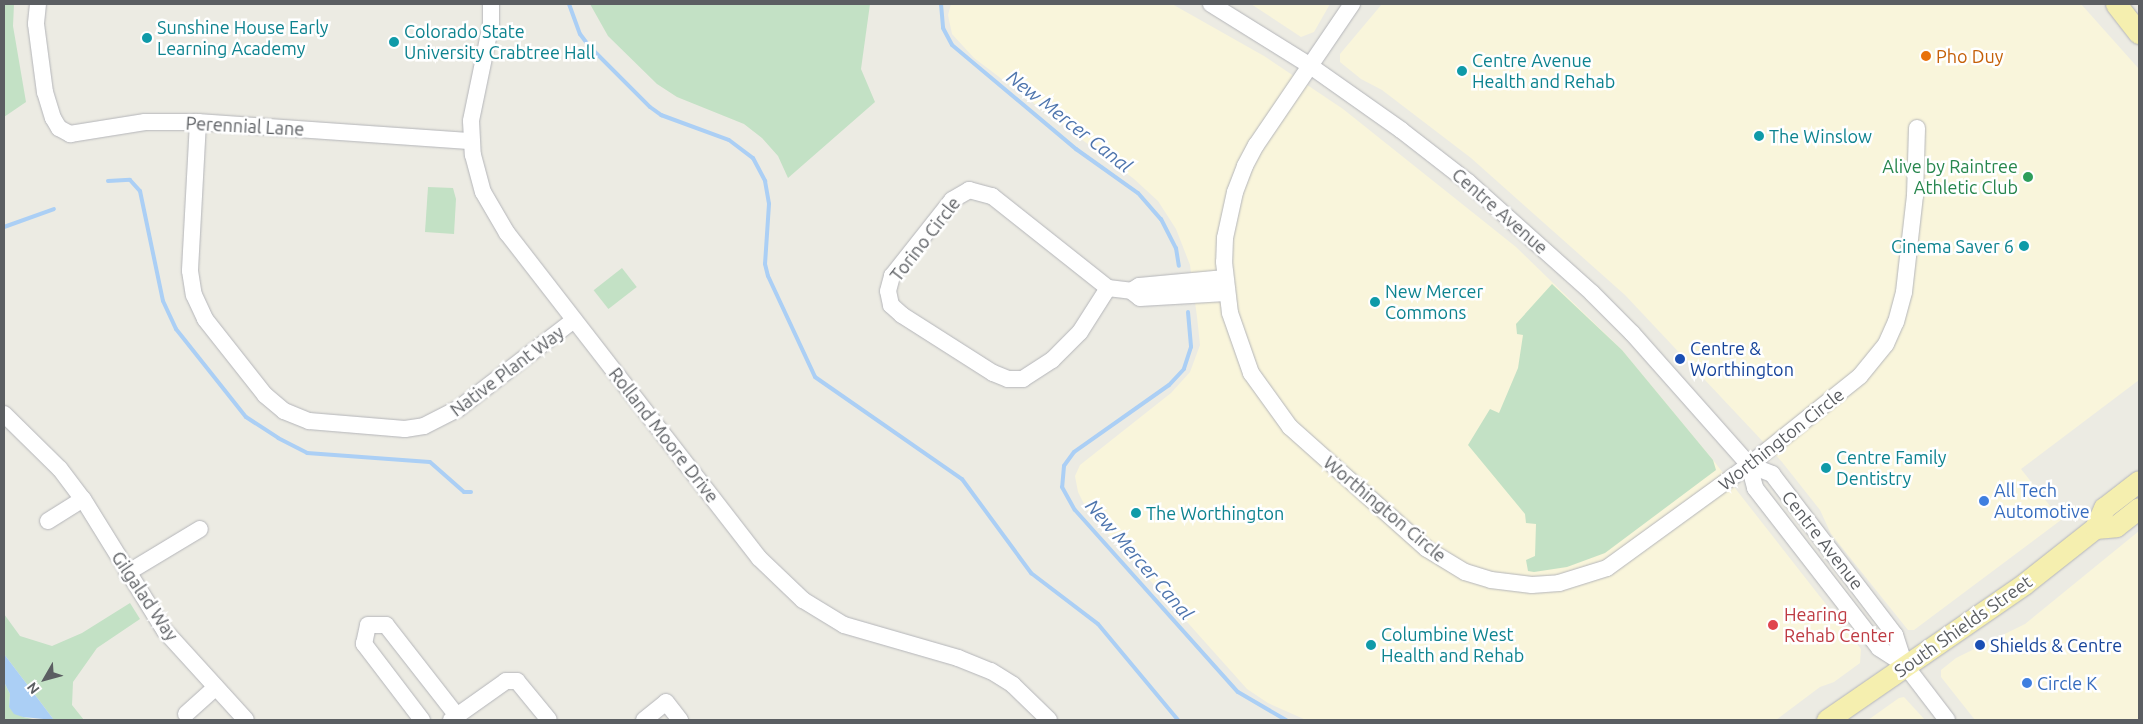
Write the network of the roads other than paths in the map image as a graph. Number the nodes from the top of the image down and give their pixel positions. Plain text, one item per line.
1 (38, 4) edge
2 (491, 4) edge
3 (1211, 4) edge
4 (1352, 4) edge
5 (2116, 4) edge
6 (2132, 4) edge
7 (2139, 13) edge
8 (2139, 34) edge
9 (1309, 65) junction
10 (198, 122) junction
11 (1916, 128) dead end
12 (471, 140) junction
13 (1226, 285) junction
14 (1108, 288) junction
15 (574, 320) junction
16 (4, 414) edge
17 (1749, 465) junction
18 (2139, 481) edge
19 (82, 499) junction
20 (2137, 506) edge
21 (48, 521) dead end
22 (2095, 528) junction
23 (200, 529) dead end
24 (127, 573) junction
25 (1905, 665) junction
26 (216, 687) junction
27 (186, 714) dead end
28 (454, 718) edge
29 (246, 720) edge
30 (422, 720) edge
31 (549, 720) edge
32 (644, 720) edge
33 (680, 720) edge
34 (1049, 720) edge
35 (1827, 720) edge
36 (1947, 720) edge

1 - 10 street, Perennial Lane
2 - 12 street, Rolland Moore Drive
3 - 9 street, Centre Avenue
4 - 9 street, Worthington Circle
5 - 8 main road
6 - 7 main road
9 - 13 street, Worthington Circle
9 - 17 street, Centre Avenue
10 - 12 street, Perennial Lane
10 - 15 street, Native Plant Way
11 - 17 street, Worthington Circle
12 - 15 street, Rolland Moore Drive
13 - 14 street
13 - 17 street, Worthington Circle
14 - 14 street, Torino Circle
15 - 34 street, Rolland Moore Drive
16 - 19 street, Gilgalad Way
17 - 25 street, Centre Avenue
17 - 25 street, Centre Avenue
18 - 22 main road, South Shields Street
19 - 21 street
19 - 24 street, Gilgalad Way
20 - 22 main road, South Shields Street
22 - 25 main road, South Shields Street
23 - 24 street
24 - 26 street, Gilgalad Way
25 - 35 main road, South Shields Street
25 - 36 street
26 - 27 street
26 - 29 street, Gilgalad Way
28 - 30 street
28 - 31 street
32 - 33 street

